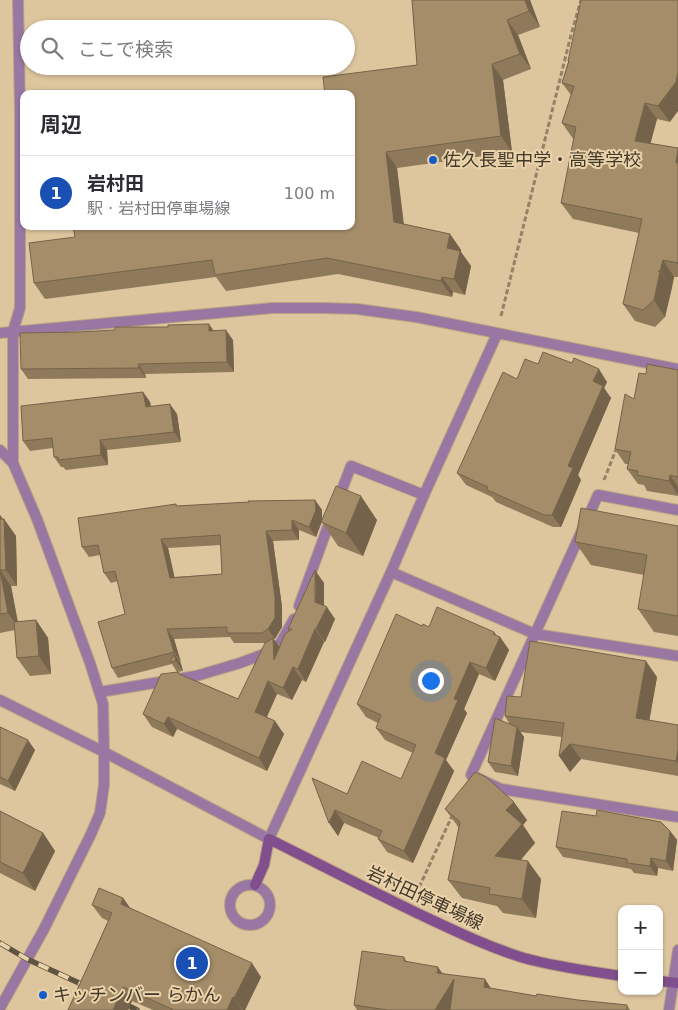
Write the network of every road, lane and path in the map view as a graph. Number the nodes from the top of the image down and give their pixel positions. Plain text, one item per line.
1 (18, 0) edge
2 (581, 0) edge
3 (13, 331) junction
4 (0, 332) edge
5 (497, 334) junction
6 (678, 369) edge
7 (619, 442) edge
8 (0, 450) edge
9 (13, 463) junction
10 (424, 494) junction
11 (598, 495) junction
12 (678, 510) edge
13 (391, 572) junction
14 (535, 634) junction
15 (678, 656) edge
16 (100, 692) junction
17 (0, 700) edge
18 (104, 752) junction
19 (455, 810) edge
20 (678, 817) edge
21 (269, 839) junction
22 (255, 885) junction
23 (410, 909) junction
24 (678, 950) edge
25 (618, 975) edge
26 (663, 981) edge
27 (676, 983) edge
28 (0, 1008) edge
29 (3, 1010) edge
30 (669, 1010) edge

1 - 3 street
2 - 5 path
3 - 4 street
3 - 5 street
3 - 9 street
5 - 6 street
5 - 10 street
7 - 11 path
8 - 9 street
9 - 16 street
10 - 13 street
10 - 16 street
11 - 12 street
11 - 14 street
13 - 14 street
13 - 21 street
14 - 15 street
14 - 20 street
16 - 18 street
17 - 18 street
18 - 21 street
18 - 28 street
19 - 23 path
21 - 22 main road
21 - 23 main road, 岩村田停車場線
22 - 22 street
23 - 25 main road, 岩村田停車場線
24 - 27 street
26 - 27 main road
27 - 30 street
28 - 29 street

